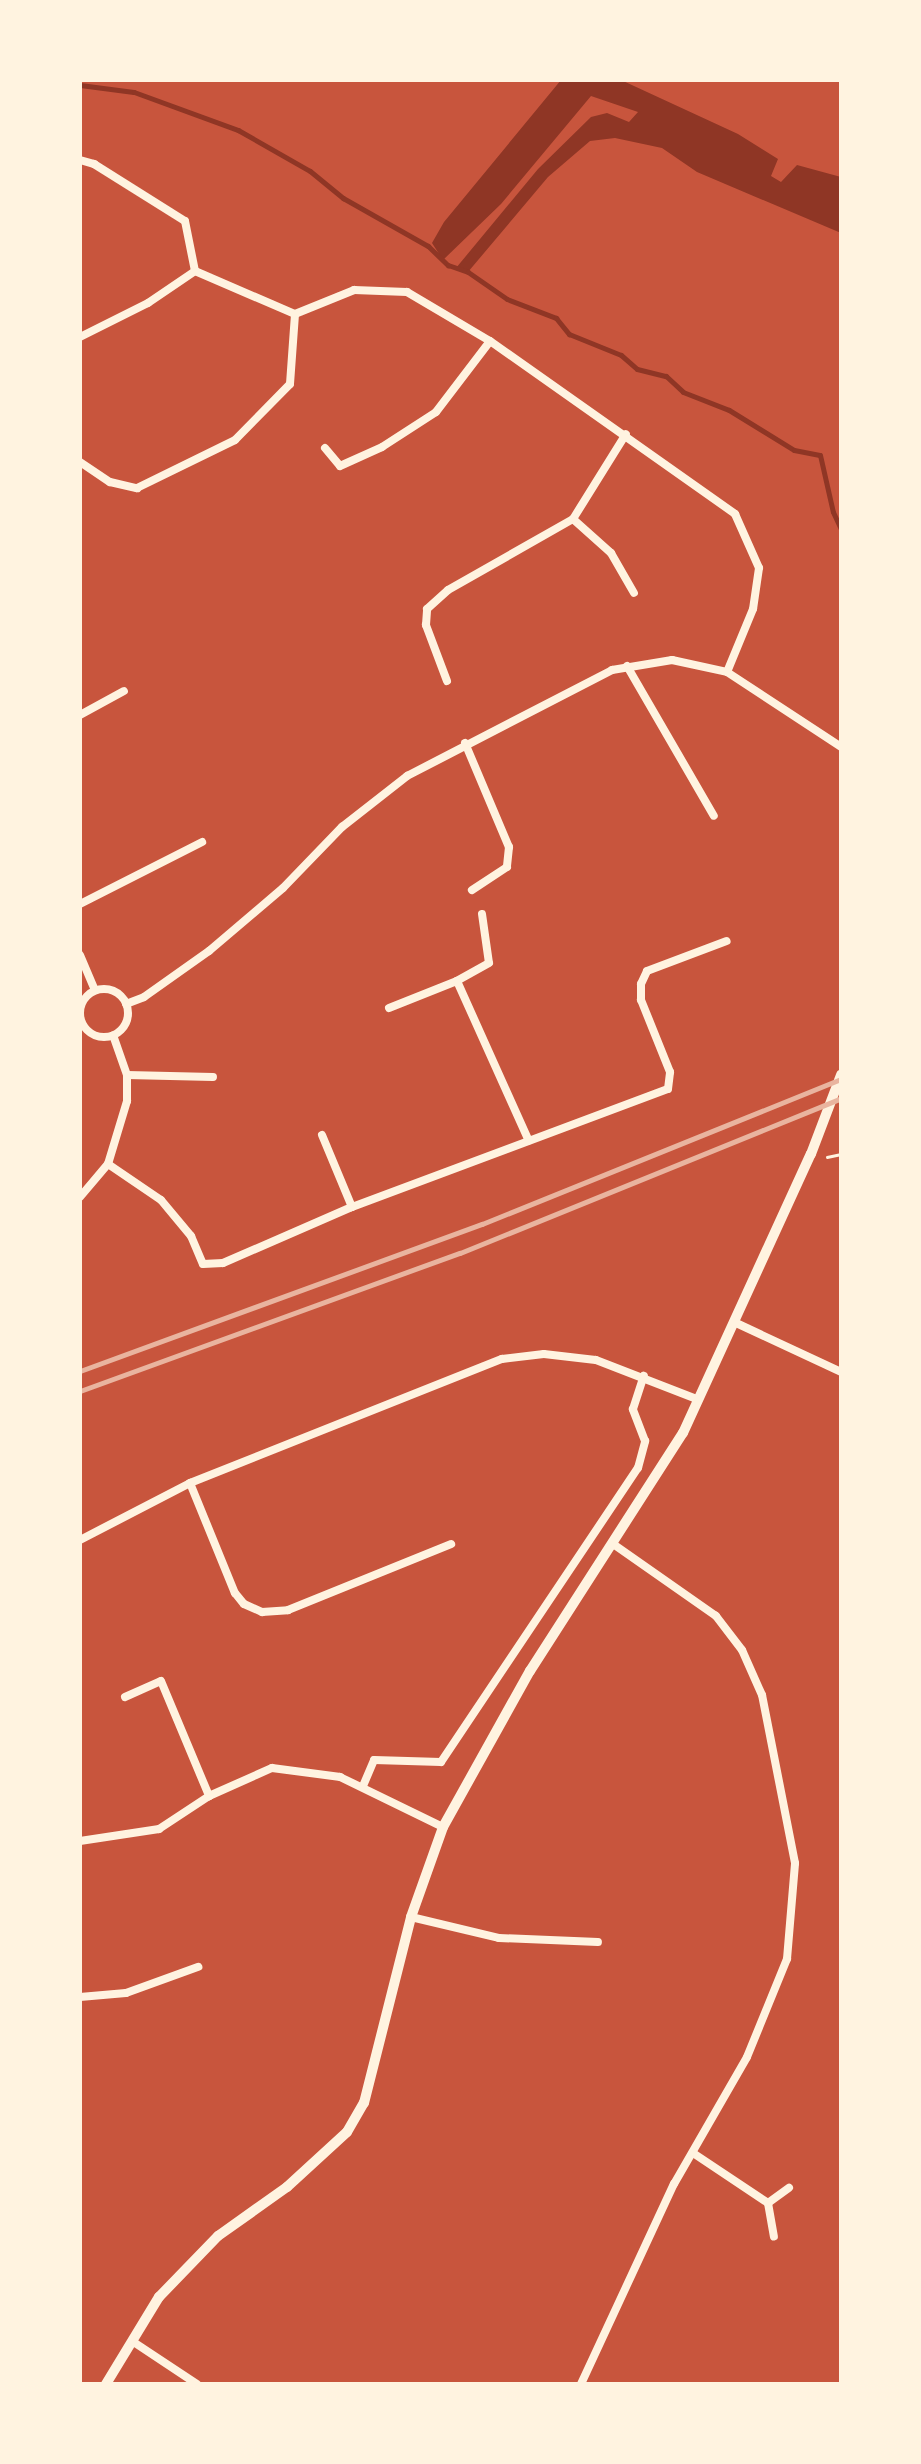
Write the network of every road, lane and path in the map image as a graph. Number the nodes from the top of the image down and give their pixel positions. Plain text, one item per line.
1 (80, 160) edge
2 (195, 271) junction
3 (296, 314) junction
4 (80, 337) edge
5 (490, 341) junction
6 (626, 434) junction
7 (325, 448) dead end
8 (80, 462) edge
9 (573, 519) junction
10 (634, 593) dead end
11 (627, 666) junction
12 (727, 672) junction
13 (447, 682) dead end
14 (124, 691) dead end
15 (80, 715) edge
16 (464, 743) junction
17 (841, 747) edge
18 (714, 816) dead end
19 (202, 842) dead end
20 (472, 890) dead end
21 (80, 904) edge
22 (482, 914) dead end
23 (727, 941) dead end
24 (80, 955) edge
25 (457, 980) junction
26 (96, 990) junction
27 (126, 1004) junction
28 (389, 1008) dead end
29 (113, 1035) junction
30 (127, 1075) junction
31 (841, 1075) edge
32 (213, 1077) dead end
33 (322, 1136) dead end
34 (529, 1141) junction
35 (108, 1164) junction
36 (80, 1198) edge
37 (352, 1207) junction
38 (734, 1322) junction
39 (841, 1372) edge
40 (644, 1376) junction
41 (699, 1400) junction
42 (190, 1483) junction
43 (80, 1540) edge
44 (452, 1544) dead end
45 (613, 1544) junction
46 (126, 1698) dead end
47 (363, 1786) junction
48 (209, 1796) junction
49 (443, 1827) junction
50 (80, 1842) edge
51 (410, 1917) junction
52 (598, 1942) dead end
53 (198, 1967) dead end
54 (80, 1997) edge
55 (693, 2154) junction
56 (789, 2188) dead end
57 (768, 2203) junction
58 (774, 2236) dead end
59 (132, 2341) junction
60 (106, 2384) edge
61 (197, 2384) edge
62 (581, 2384) edge

1 - 2 street
2 - 3 street
2 - 4 street
3 - 5 street
3 - 8 street
5 - 6 street
5 - 7 street
6 - 9 street
6 - 12 street
9 - 10 street
9 - 13 street
11 - 12 street
11 - 16 street
11 - 18 street
12 - 17 street
14 - 15 street
16 - 20 street
16 - 27 street
19 - 21 street
22 - 25 street
23 - 34 street
24 - 26 street
25 - 28 street
25 - 34 street
26 - 27 street
26 - 29 street
27 - 29 street
29 - 30 street
30 - 32 street
30 - 35 street
31 - 38 street
33 - 37 street
34 - 37 street
35 - 36 street
35 - 37 street
38 - 39 street
38 - 41 street
40 - 41 street
40 - 42 street
40 - 47 street
41 - 45 street
42 - 43 street
42 - 44 street
45 - 49 street
45 - 55 street
46 - 48 street
47 - 48 street
47 - 49 street
48 - 50 street
49 - 51 street
51 - 52 street
51 - 59 street
53 - 54 street
55 - 57 street
55 - 62 street
56 - 57 street
57 - 58 street
59 - 60 street
59 - 61 street

